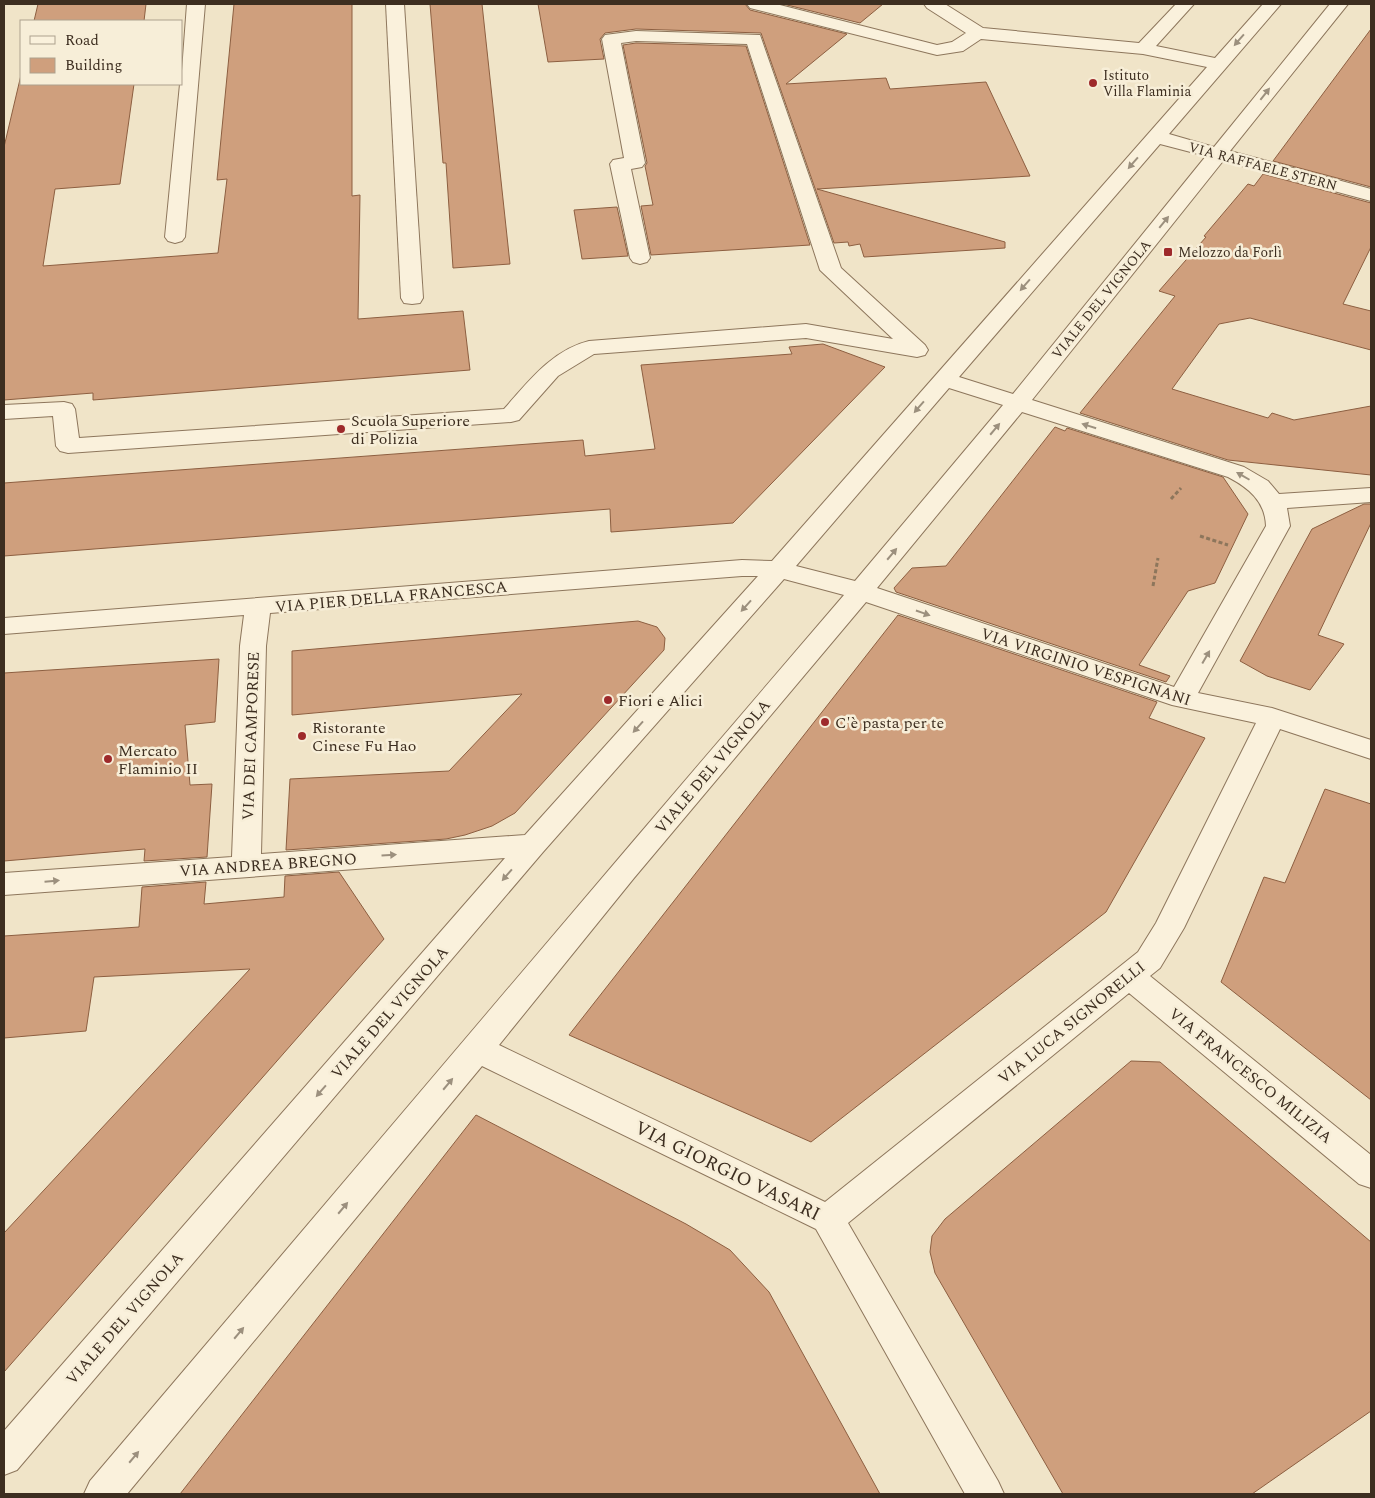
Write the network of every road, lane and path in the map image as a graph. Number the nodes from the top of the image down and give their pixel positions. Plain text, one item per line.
1 (196, 4) edge
2 (395, 4) edge
3 (756, 4) edge
4 (933, 4) edge
5 (1185, 4) edge
6 (1272, 4) edge
7 (1339, 4) edge
8 (978, 33) junction
9 (1143, 49) junction
10 (1218, 64) junction
11 (1156, 137) junction
12 (1218, 154) junction
13 (1371, 194) edge
14 (175, 238) dead end
15 (640, 258) dead end
16 (412, 298) dead end
17 (942, 379) junction
18 (1017, 403) junction
19 (4, 412) edge
20 (1371, 495) edge
21 (1274, 502) junction
22 (1200, 536) dead end
23 (1235, 546) dead end
24 (1158, 558) dead end
25 (779, 570) junction
26 (1153, 586) dead end
27 (860, 591) junction
28 (258, 606) junction
29 (4, 626) edge
30 (1181, 700) junction
31 (1272, 717) junction
32 (1371, 750) edge
33 (533, 845) junction
34 (246, 865) junction
35 (4, 884) edge
36 (1130, 976) junction
37 (477, 1049) junction
38 (1371, 1174) edge
39 (828, 1219) junction
40 (4, 1458) edge
41 (103, 1494) edge
42 (985, 1494) edge

1 - 14 street
2 - 16 street
3 - 8 street
4 - 8 street
5 - 9 street
6 -> 10 street, VIALE DEL VIGNOLA
12 -> 7 street, VIALE DEL VIGNOLA
8 - 9 street
9 - 10 street
10 - 11 street, VIALE DEL VIGNOLA
11 - 12 street, VIA RAFFAELE STERN
11 -> 17 street, VIALE DEL VIGNOLA
12 - 13 street, VIA RAFFAELE STERN
18 -> 12 street, VIALE DEL VIGNOLA
15 - 19 street
17 - 18 street
17 -> 25 street, VIALE DEL VIGNOLA
21 -> 18 street
27 -> 18 street, VIALE DEL VIGNOLA
20 - 21 street
30 -> 21 street
22 - 23 path
24 - 26 path
25 - 27 street
25 - 28 street, VIA PIER DELLA FRANCESCA
25 -> 33 street, VIALE DEL VIGNOLA
27 -> 30 street, VIA VIRGINIO VESPIGNANI
27 - 37 street, VIALE DEL VIGNOLA
28 - 29 street, VIA PIER DELLA FRANCESCA
28 - 34 street, VIA DEI CAMPORESE
30 - 31 street, VIA VIRGINIO VESPIGNANI
31 - 32 street, VIA VIRGINIO VESPIGNANI
31 - 36 street, VIA LUCA SIGNORELLI
34 -> 33 street, VIA ANDREA BREGNO
33 -> 40 street, VIALE DEL VIGNOLA
35 -> 34 street, VIA ANDREA BREGNO
36 - 38 street, VIA FRANCESCO MILIZIA
36 - 39 street, VIA LUCA SIGNORELLI
37 - 39 street, VIA GIORGIO VASARI
41 -> 37 street, VIALE DEL VIGNOLA
39 - 42 street, VIA GIORGIO VASARI

